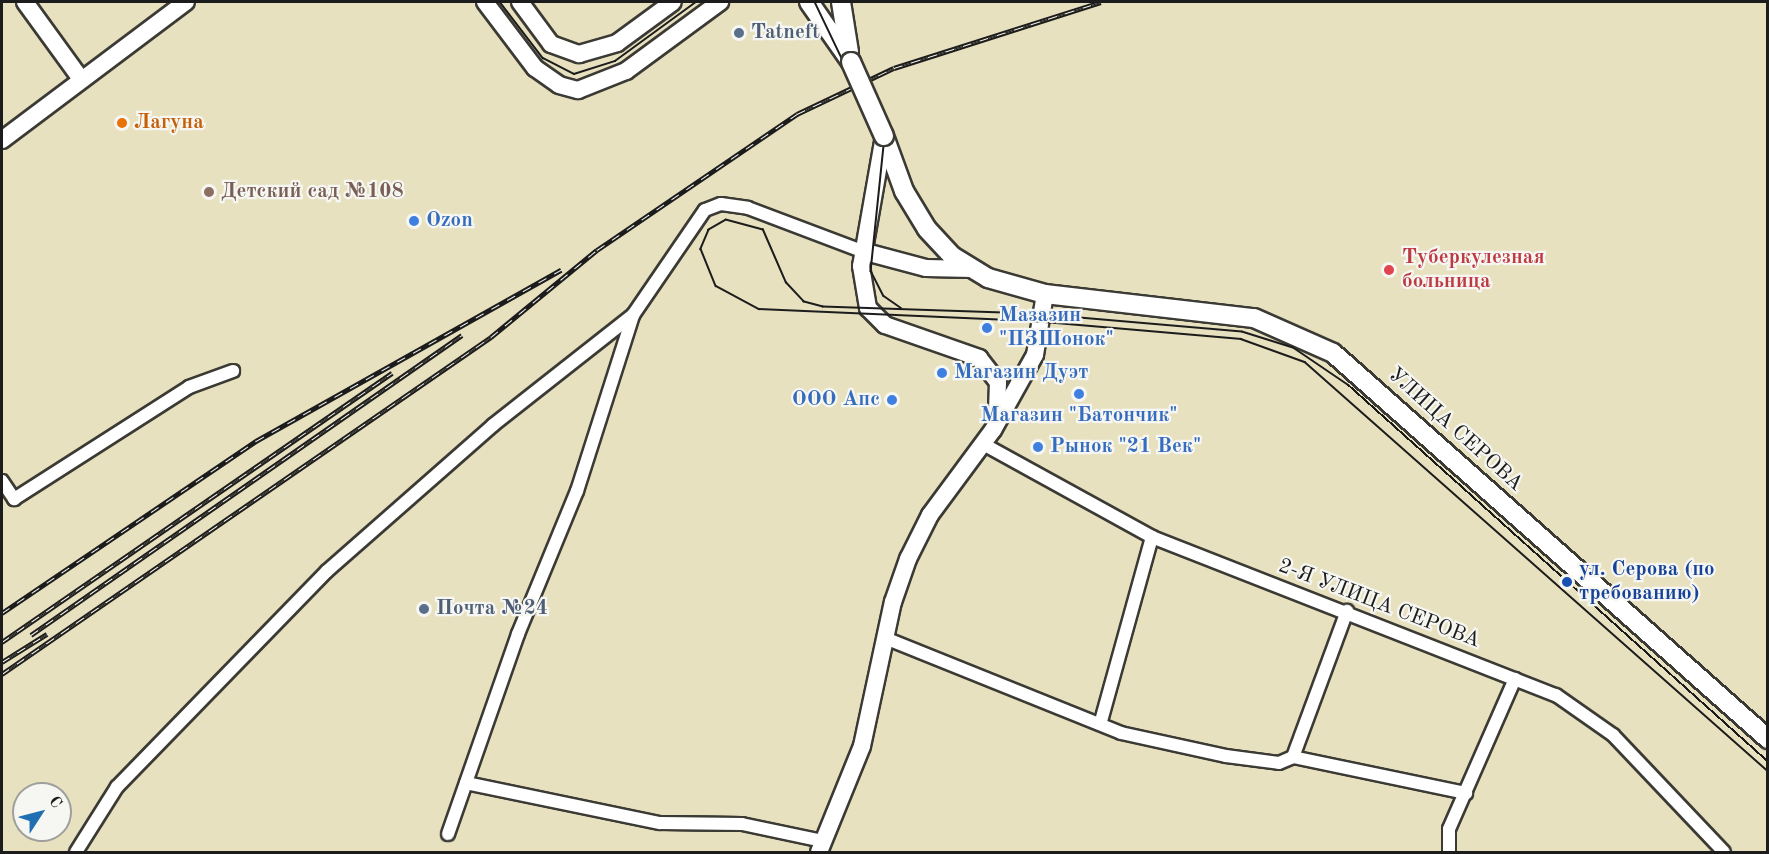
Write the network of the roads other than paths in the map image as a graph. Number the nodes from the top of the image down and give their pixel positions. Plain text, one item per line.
1 (25, 2) edge
2 (186, 2) edge
3 (485, 2) edge
4 (520, 2) edge
5 (673, 2) edge
6 (720, 2) edge
7 (809, 2) edge
8 (841, 2) edge
9 (851, 62) junction
10 (81, 79) junction
11 (884, 136) junction
12 (2, 140) edge
13 (862, 250) junction
14 (973, 269) junction
15 (1045, 294) junction
16 (633, 315) junction
17 (233, 371) dead end
18 (996, 425) junction
19 (983, 444) junction
20 (2, 481) edge
21 (1152, 537) junction
22 (1347, 611) junction
23 (885, 638) junction
24 (1515, 679) junction
25 (1101, 721) junction
26 (1767, 740) edge
27 (1293, 757) junction
28 (466, 783) junction
29 (1466, 793) junction
30 (448, 834) dead end
31 (821, 847) edge
32 (76, 852) edge
33 (1449, 852) edge
34 (1724, 852) edge

1 - 10 main road
2 - 10 main road
3 - 6 main road
4 - 5 main road
7 - 9 main road
8 - 9 main road
9 - 11 main road, УЛИЦА СЕРОВА, bridge
10 - 12 main road
11 - 13 main road
11 - 14 main road, УЛИЦА СЕРОВА
13 - 14 main road
13 - 16 street
13 - 18 main road
14 - 15 main road, УЛИЦА СЕРОВА
15 - 18 main road
15 - 26 main road, УЛИЦА СЕРОВА
16 - 28 street
16 - 32 street
17 - 20 street
18 - 19 main road
19 - 21 street, 2-Я УЛИЦА СЕРОВА
19 - 23 main road
21 - 22 street, 2-Я УЛИЦА СЕРОВА
21 - 25 street
22 - 24 street, 2-Я УЛИЦА СЕРОВА
22 - 27 street
23 - 25 street
23 - 31 main road
24 - 29 street
24 - 34 street, 2-Я УЛИЦА СЕРОВА
25 - 27 street
27 - 29 street
28 - 30 street
28 - 31 street
29 - 33 street

